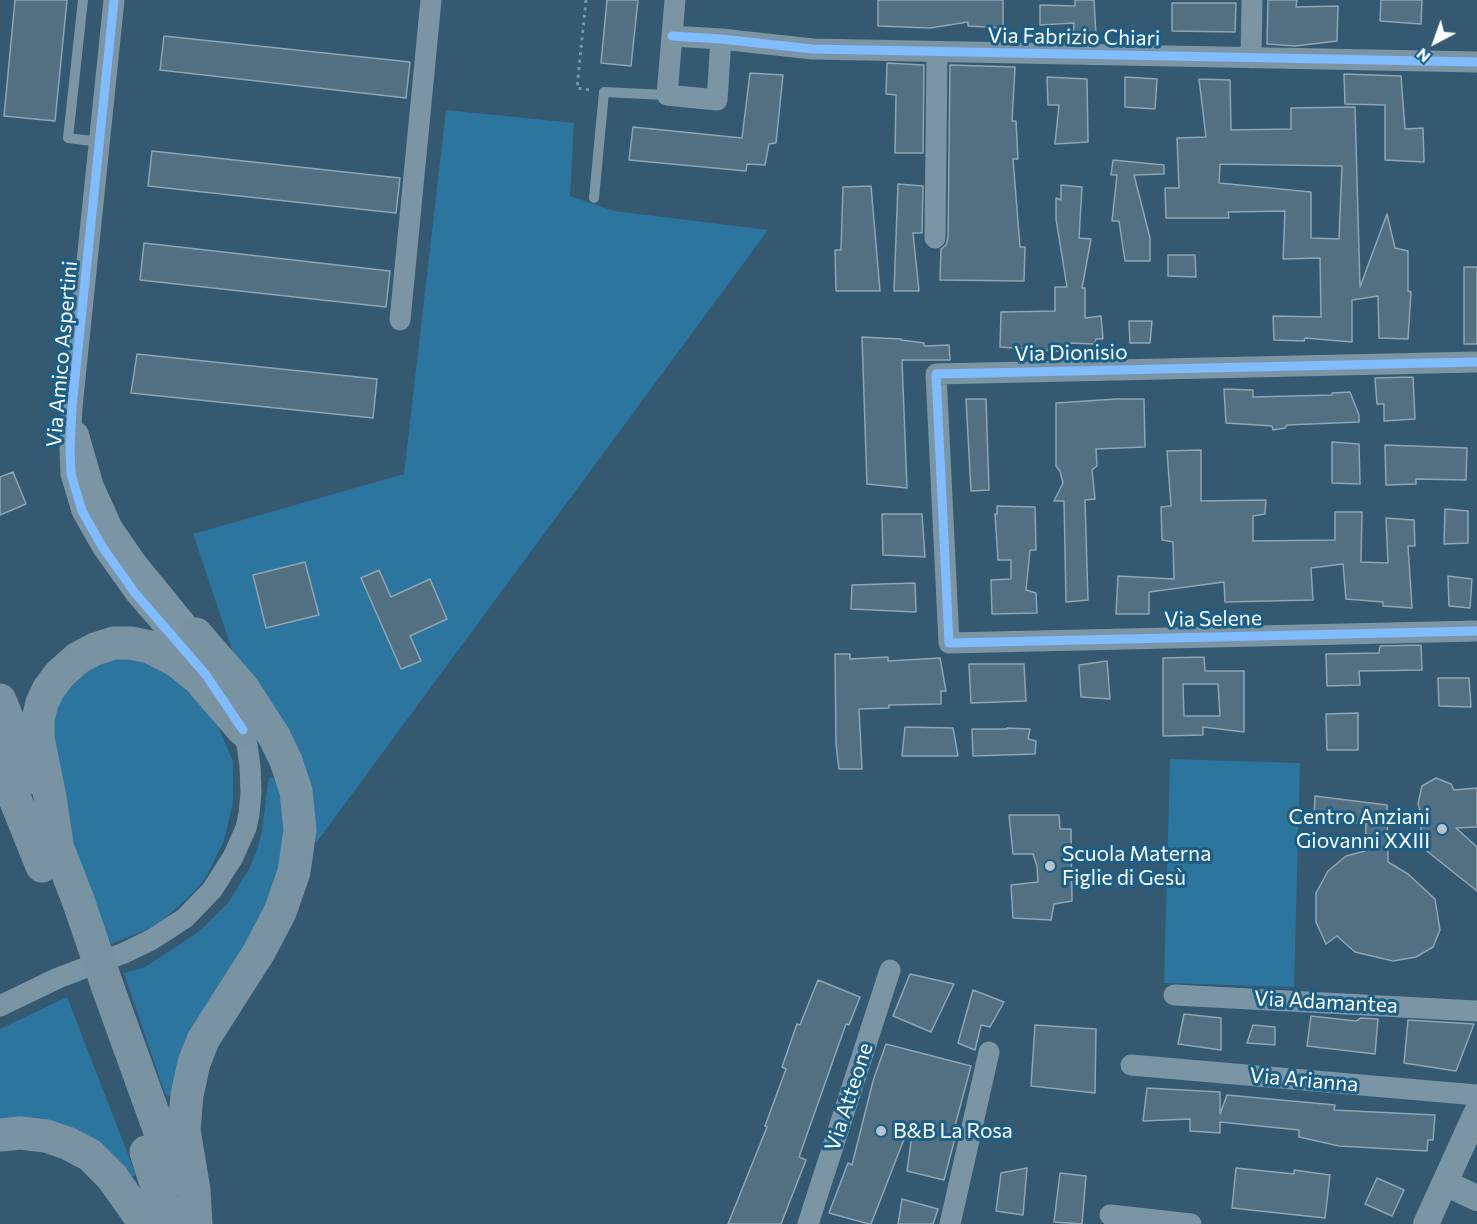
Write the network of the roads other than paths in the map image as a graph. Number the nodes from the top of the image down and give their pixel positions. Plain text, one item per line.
1 (83, 0) edge
2 (114, 0) edge
3 (431, 0) edge
4 (675, 0) edge
5 (1252, 0) edge
6 (672, 36) junction
7 (721, 39) junction
8 (937, 52) junction
9 (1251, 58) junction
10 (1477, 62) edge
11 (667, 95) junction
12 (100, 142) junction
13 (594, 198) dead end
14 (936, 238) dead end
15 (400, 320) dead end
16 (1477, 362) edge
17 (72, 407) junction
18 (1477, 631) edge
19 (196, 634) junction
20 (949, 643) joint
21 (0, 700) edge
22 (243, 730) junction
23 (0, 762) edge
24 (57, 844) junction
25 (68, 903) junction
26 (890, 970) dead end
27 (98, 990) junction
28 (1174, 994) dead end
29 (0, 1006) edge
30 (1477, 1011) edge
31 (989, 1052) dead end
32 (1131, 1065) dead end
33 (1477, 1095) edge
34 (1477, 1112) edge
35 (0, 1135) edge
36 (1445, 1183) junction
37 (1477, 1198) edge
38 (1110, 1215) dead end
39 (145, 1224) edge
40 (169, 1224) edge
41 (191, 1224) edge
42 (196, 1224) edge
43 (808, 1224) edge
44 (950, 1224) edge
45 (1191, 1224) edge
46 (1426, 1224) edge

1 - 12 lane
2 - 12 street, Via Amico Aspertini
3 - 15 street
4 - 6 street
5 - 9 street
6 - 7 street, Via Fabrizio Chiari
6 - 11 street
7 - 8 street, Via Fabrizio Chiari
7 - 11 street
8 - 9 street, Via Fabrizio Chiari
8 - 14 street
9 - 10 street, Via Fabrizio Chiari
11 - 13 lane
12 - 17 street, Via Amico Aspertini
16 - 20 street, Via Dionisio
17 - 19 street, Via Amico Aspertini
17 - 22 street, Via Amico Aspertini
18 - 20 street, Via Selene
19 - 22 street, Via Amico Aspertini
19 - 42 main road
21 - 24 main road
22 - 24 main road
22 - 29 street, Via Amico Aspertini
23 - 25 main road
24 - 25 main road
25 - 27 main road
26 - 43 street, Via Atteone
27 - 40 main road
27 - 41 main road
28 - 30 street, Via Adamantea
31 - 44 street
32 - 33 street, Via Arianna
34 - 36 street
35 - 39 main road
36 - 37 street
36 - 46 street
38 - 45 street

